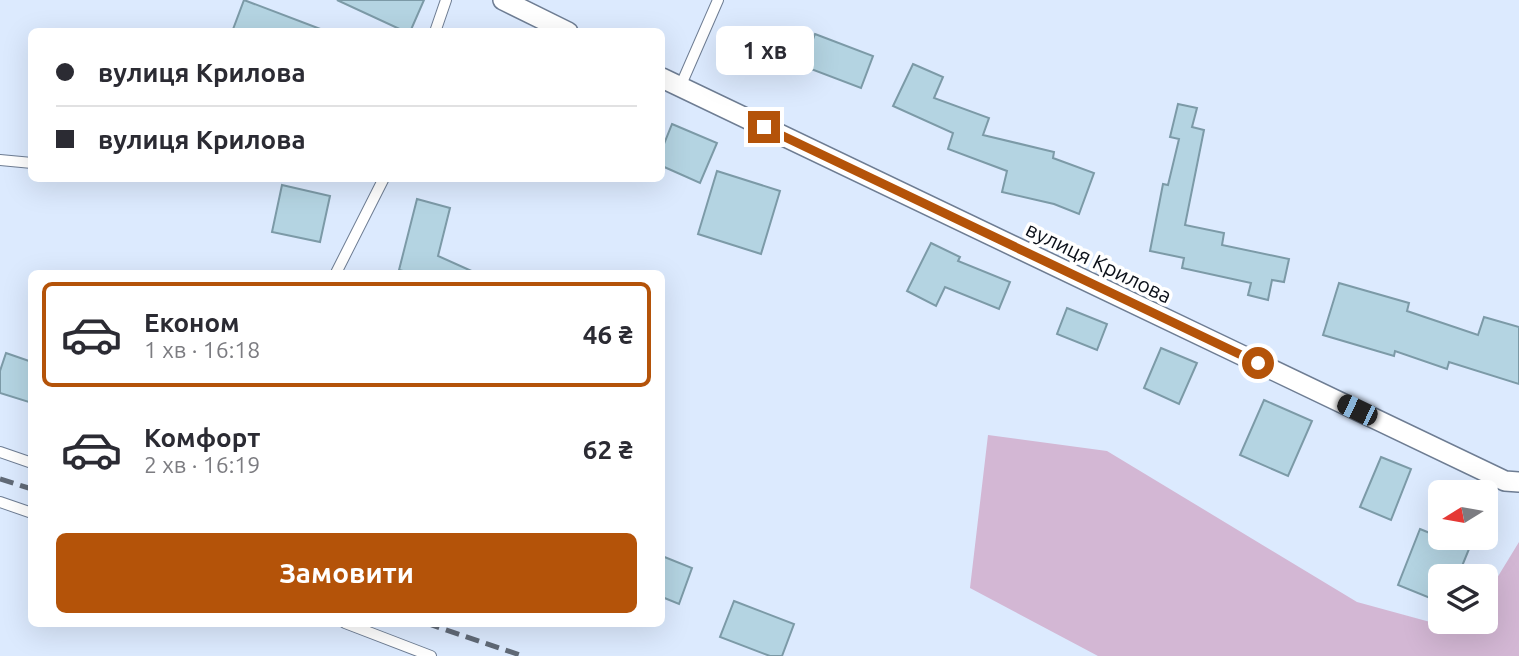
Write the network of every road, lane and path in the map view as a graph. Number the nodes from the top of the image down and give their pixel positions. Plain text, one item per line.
1 (446, 0) edge
2 (503, 0) edge
3 (718, 0) edge
4 (436, 28) edge
5 (560, 28) edge
6 (665, 80) edge
7 (680, 87) junction
8 (0, 160) edge
9 (28, 163) edge
10 (381, 182) edge
11 (337, 270) edge
12 (0, 453) edge
13 (28, 462) edge
14 (1519, 482) edge
15 (0, 502) edge
16 (28, 512) edge
17 (355, 627) edge
18 (431, 656) edge

1 - 4 lane
2 - 5 street
3 - 7 lane
6 - 7 street, вулиця Крилова
7 - 14 street, вулиця Крилова
8 - 9 lane
10 - 11 lane
12 - 13 lane
15 - 16 lane
17 - 18 lane

